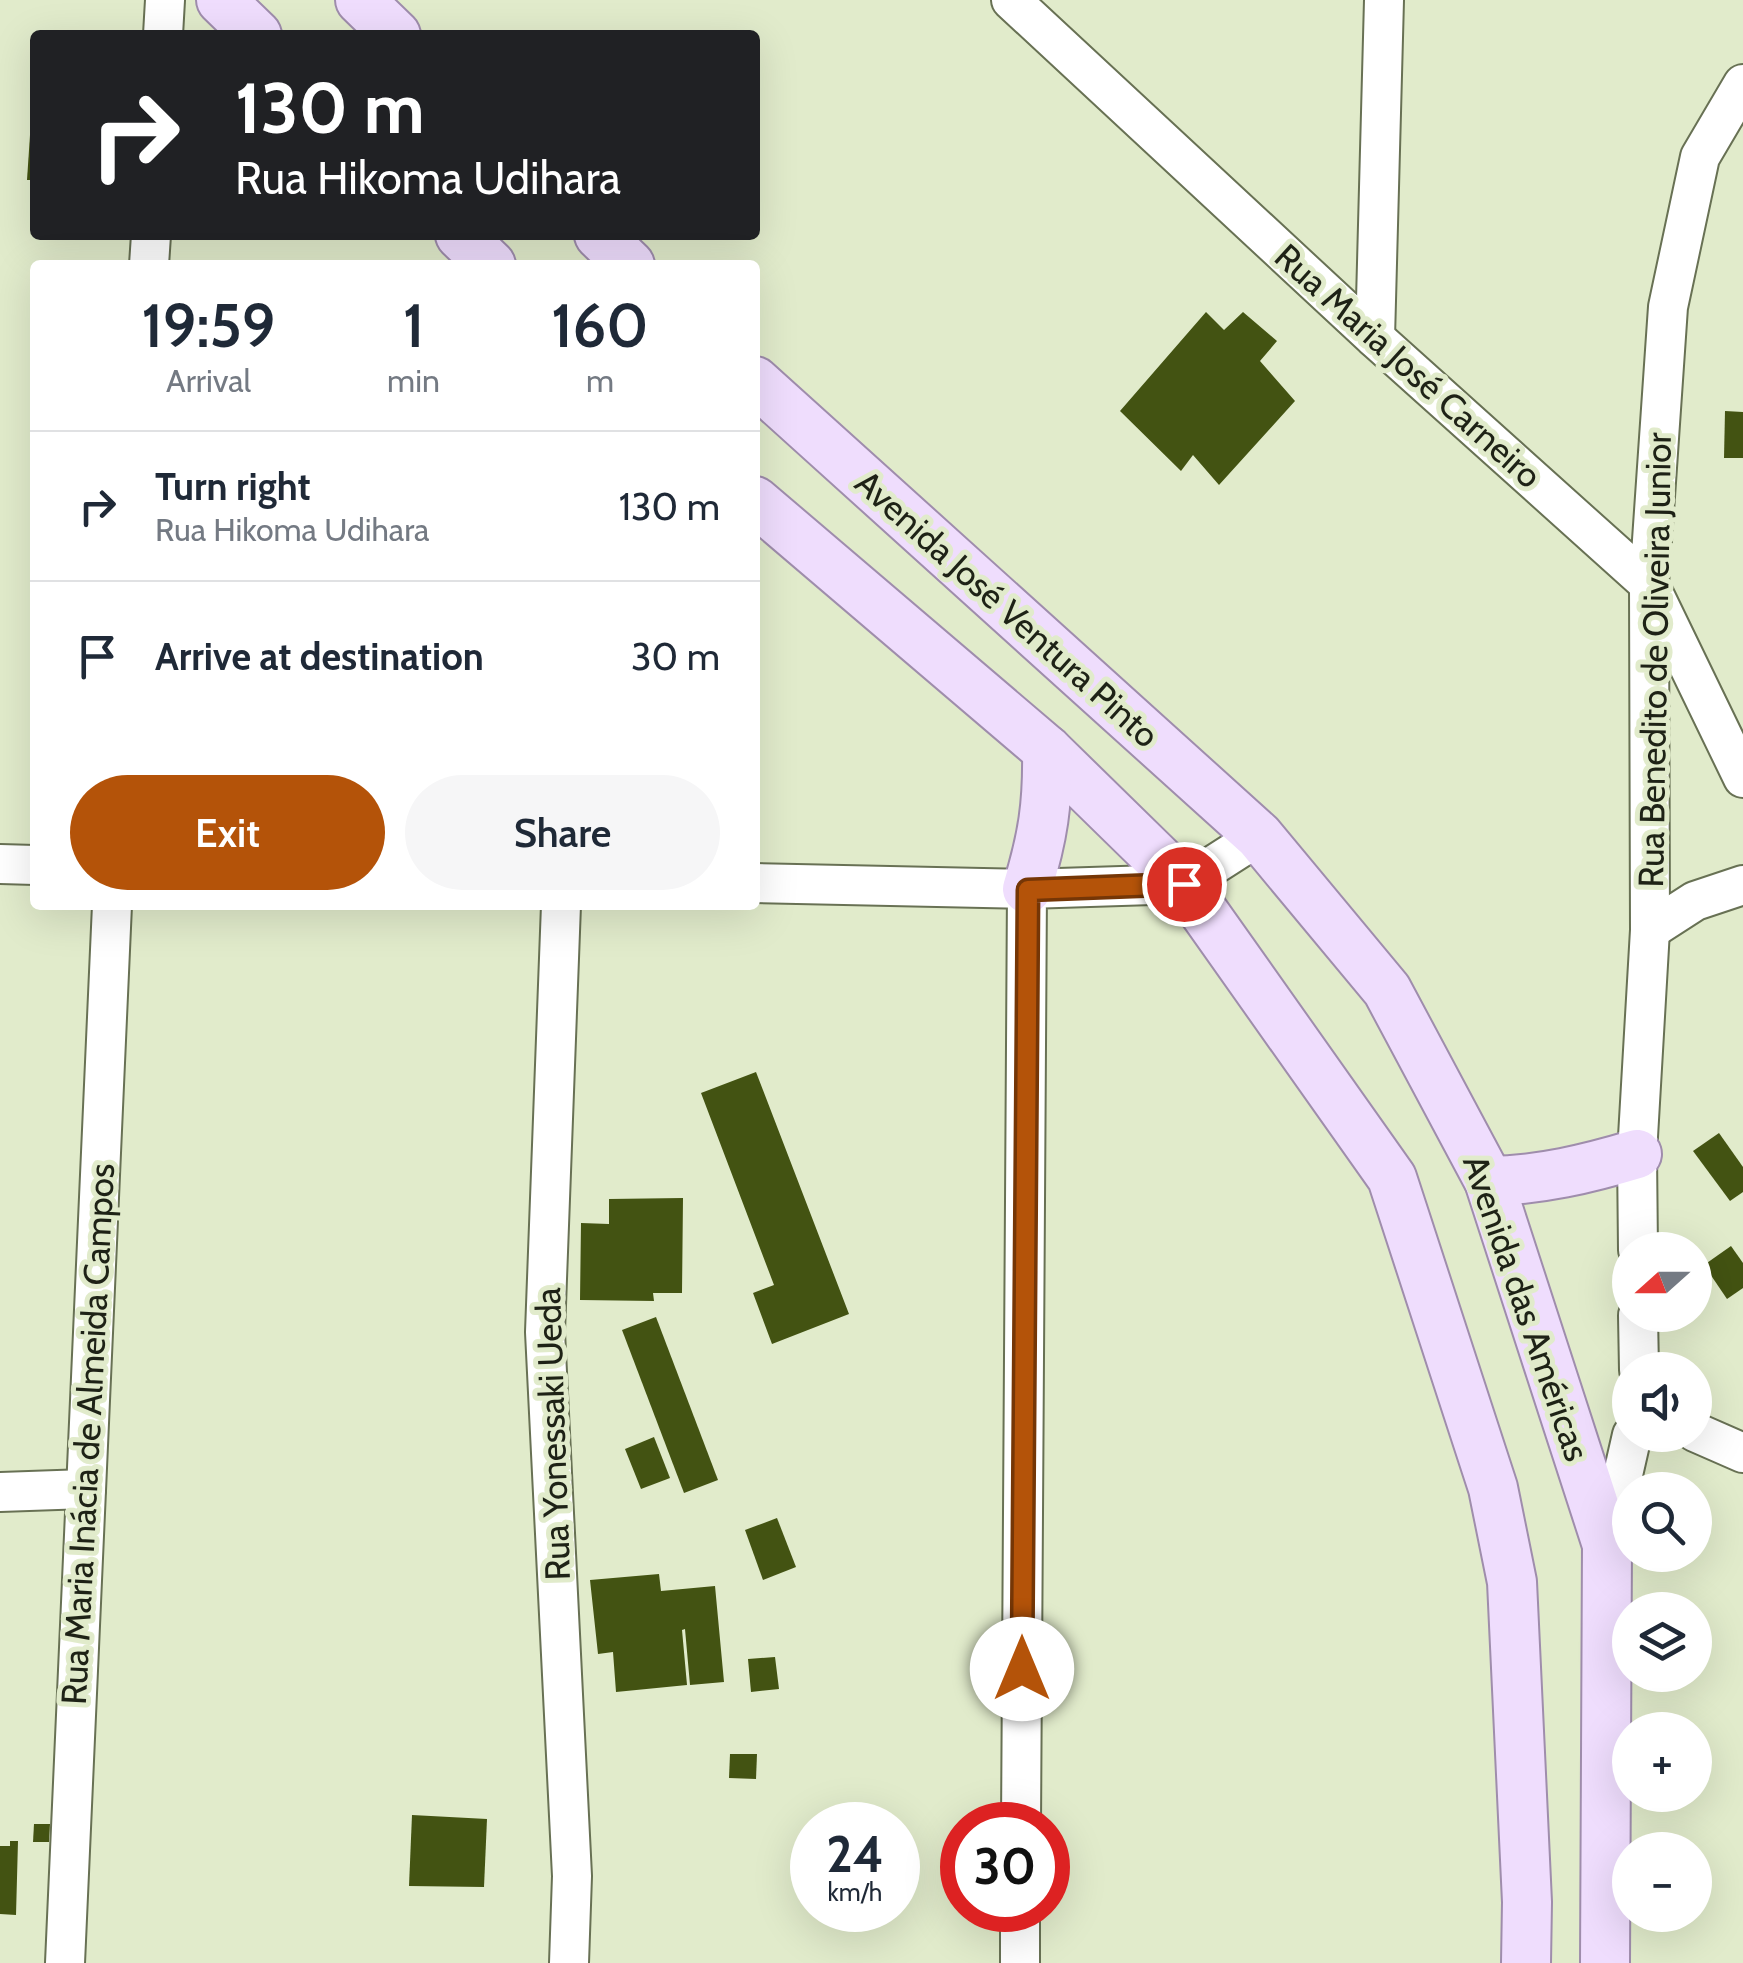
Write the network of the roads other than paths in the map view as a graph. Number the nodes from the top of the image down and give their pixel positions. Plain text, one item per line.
1 (165, 0) edge
2 (221, 0) edge
3 (360, 0) edge
4 (1011, 0) edge
5 (1384, 0) edge
6 (163, 30) edge
7 (251, 30) edge
8 (391, 30) edge
9 (1743, 84) edge
10 (465, 240) edge
11 (604, 240) edge
12 (485, 260) edge
13 (625, 260) edge
14 (1375, 338) junction
15 (760, 387) edge
16 (760, 505) edge
17 (1649, 584) junction
18 (1047, 750) junction
19 (1743, 778) edge
20 (1259, 836) junction
21 (0, 864) edge
22 (30, 865) edge
23 (760, 883) edge
24 (1184, 884) junction
25 (1743, 885) edge
26 (1028, 890) junction
27 (112, 910) edge
28 (562, 910) edge
29 (1650, 930) junction
30 (1637, 1154) junction
31 (1489, 1180) junction
32 (1638, 1232) edge
33 (1712, 1439) edge
34 (1628, 1452) edge
35 (1743, 1453) edge
36 (86, 1490) junction
37 (0, 1492) edge
38 (1607, 1545) junction
39 (1021, 1802) edge
40 (1020, 1932) edge
41 (65, 1963) edge
42 (569, 1963) edge
43 (1020, 1963) edge
44 (1526, 1963) edge
45 (1605, 1963) edge

1 - 6 street
2 - 7 main road
3 - 8 main road
4 - 14 street, Rua Maria José Carneiro
5 - 14 street
9 - 17 street, Rua Benedito de Oliveira Junior
10 - 12 main road
11 - 13 main road
14 - 17 street, Rua Maria José Carneiro
15 - 20 main road, Avenida José Ventura Pinto
16 - 18 main road
17 - 19 street, Rua Maria José Carneiro
17 - 29 street, Rua Benedito de Oliveira Junior
18 - 24 main road
18 - 26 main road
20 - 24 street
20 - 31 main road, Avenida das Américas
21 - 22 street
23 - 26 street
24 - 26 street
24 - 44 main road
25 - 29 street
26 - 39 street
27 - 36 street, Rua Maria Inácia de Almeida Campos
28 - 42 street, Rua Yonessaki Ueda
29 - 30 street, Rua Benedito de Oliveira Junior
30 - 31 main road
30 - 32 street, Rua Benedito de Oliveira Junior
31 - 38 main road, Avenida das Américas
33 - 35 street
34 - 38 street
36 - 37 street
36 - 41 street, Rua Maria Inácia de Almeida Campos
38 - 45 main road, Avenida das Américas
40 - 43 street

